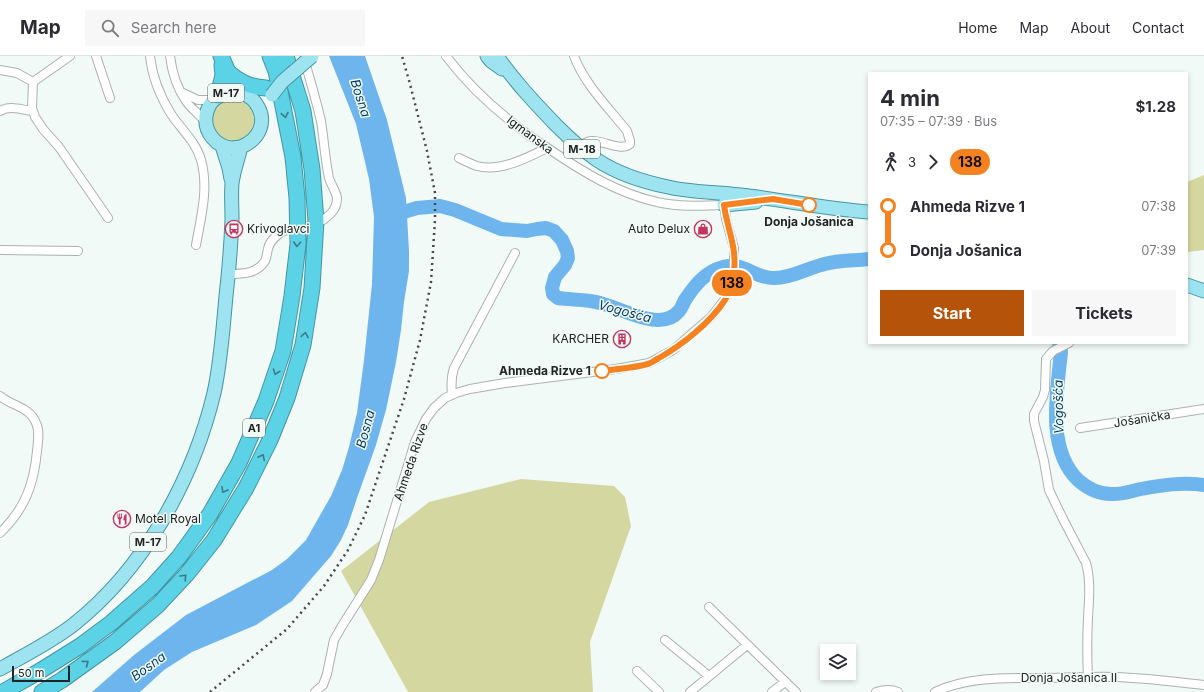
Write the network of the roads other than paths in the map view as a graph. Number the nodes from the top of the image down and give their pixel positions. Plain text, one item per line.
1 (70, 56) edge
2 (96, 56) edge
3 (150, 56) edge
4 (170, 56) edge
5 (220, 56) edge
6 (270, 56) edge
7 (286, 56) edge
8 (303, 56) edge
9 (312, 56) edge
10 (446, 56) edge
11 (487, 56) edge
12 (497, 56) edge
13 (574, 56) edge
14 (0, 70) edge
15 (227, 71) junction
16 (509, 73) junction
17 (33, 82) junction
18 (269, 90) junction
19 (181, 92) junction
20 (243, 94) junction
21 (110, 98) dead end
22 (216, 98) junction
23 (0, 111) edge
24 (33, 111) junction
25 (261, 115) junction
26 (205, 122) junction
27 (222, 146) junction
28 (241, 147) junction
29 (547, 148) junction
30 (579, 148) junction
31 (459, 158) dead end
32 (232, 184) junction
33 (724, 199) junction
34 (868, 212) edge
35 (108, 218) dead end
36 (323, 220) tunnel mouth
37 (279, 234) tunnel mouth
38 (196, 245) dead end
39 (0, 250) edge
40 (78, 251) dead end
41 (515, 253) dead end
42 (228, 274) junction
43 (1188, 285) edge
44 (1204, 291) edge
45 (1067, 344) edge
46 (452, 395) junction
47 (0, 396) edge
48 (1204, 409) edge
49 (1080, 428) dead end
50 (0, 533) edge
51 (709, 607) dead end
52 (665, 640) dead end
53 (747, 645) junction
54 (0, 669) edge
55 (637, 671) dead end
56 (709, 676) junction
57 (1088, 676) junction
58 (785, 682) junction
59 (1204, 685) edge
60 (3, 692) edge
61 (42, 692) edge
62 (315, 692) edge
63 (659, 692) edge
64 (690, 692) edge
65 (772, 692) edge
66 (796, 692) edge
67 (876, 692) edge
68 (898, 692) edge
69 (935, 692) edge

1 - 17 street
2 - 21 street
3 - 38 street
4 - 19 street
5 - 15 highway
5 - 22 highway
6 -> 60 highway, A1
61 -> 7 highway, A1
8 - 36 street
9 - 18 main road, M-17, bridge
10 - 29 street, Igmanska
11 - 16 main road, M-18
12 - 16 main road, M-18
13 - 30 street
14 - 17 street
15 - 18 highway
15 - 20 highway
16 - 30 main road, M-18
17 - 24 street
18 - 20 main road, M-17
18 - 25 main road
19 - 22 street
19 - 26 street
20 - 22 main road, M-17
20 - 25 main road, M-17
22 - 26 main road, M-17
23 - 24 street
24 - 35 street
25 - 28 main road
26 - 27 main road, M-17
27 - 28 main road
27 - 32 main road, M-17
28 - 32 main road, M-17
29 - 31 street
29 - 33 street, Igmanska
30 - 33 main road, M-18
32 - 42 main road, M-17
33 - 34 main road
33 - 46 street, Ahmeda Rizve
37 - 42 street
39 - 40 street
41 - 46 street
42 - 54 main road, M-17
43 - 44 main road
45 - 57 street
46 - 62 street, Ahmeda Rizve
47 - 50 street
48 - 49 street, Jošanička
51 - 53 street
52 - 56 street
53 - 56 street
53 - 58 street
55 - 63 street
56 - 64 street
57 - 59 street, Donja Jošanica II
57 - 69 street, Donja Jošanica II
58 - 65 street
58 - 66 street
67 - 68 street

